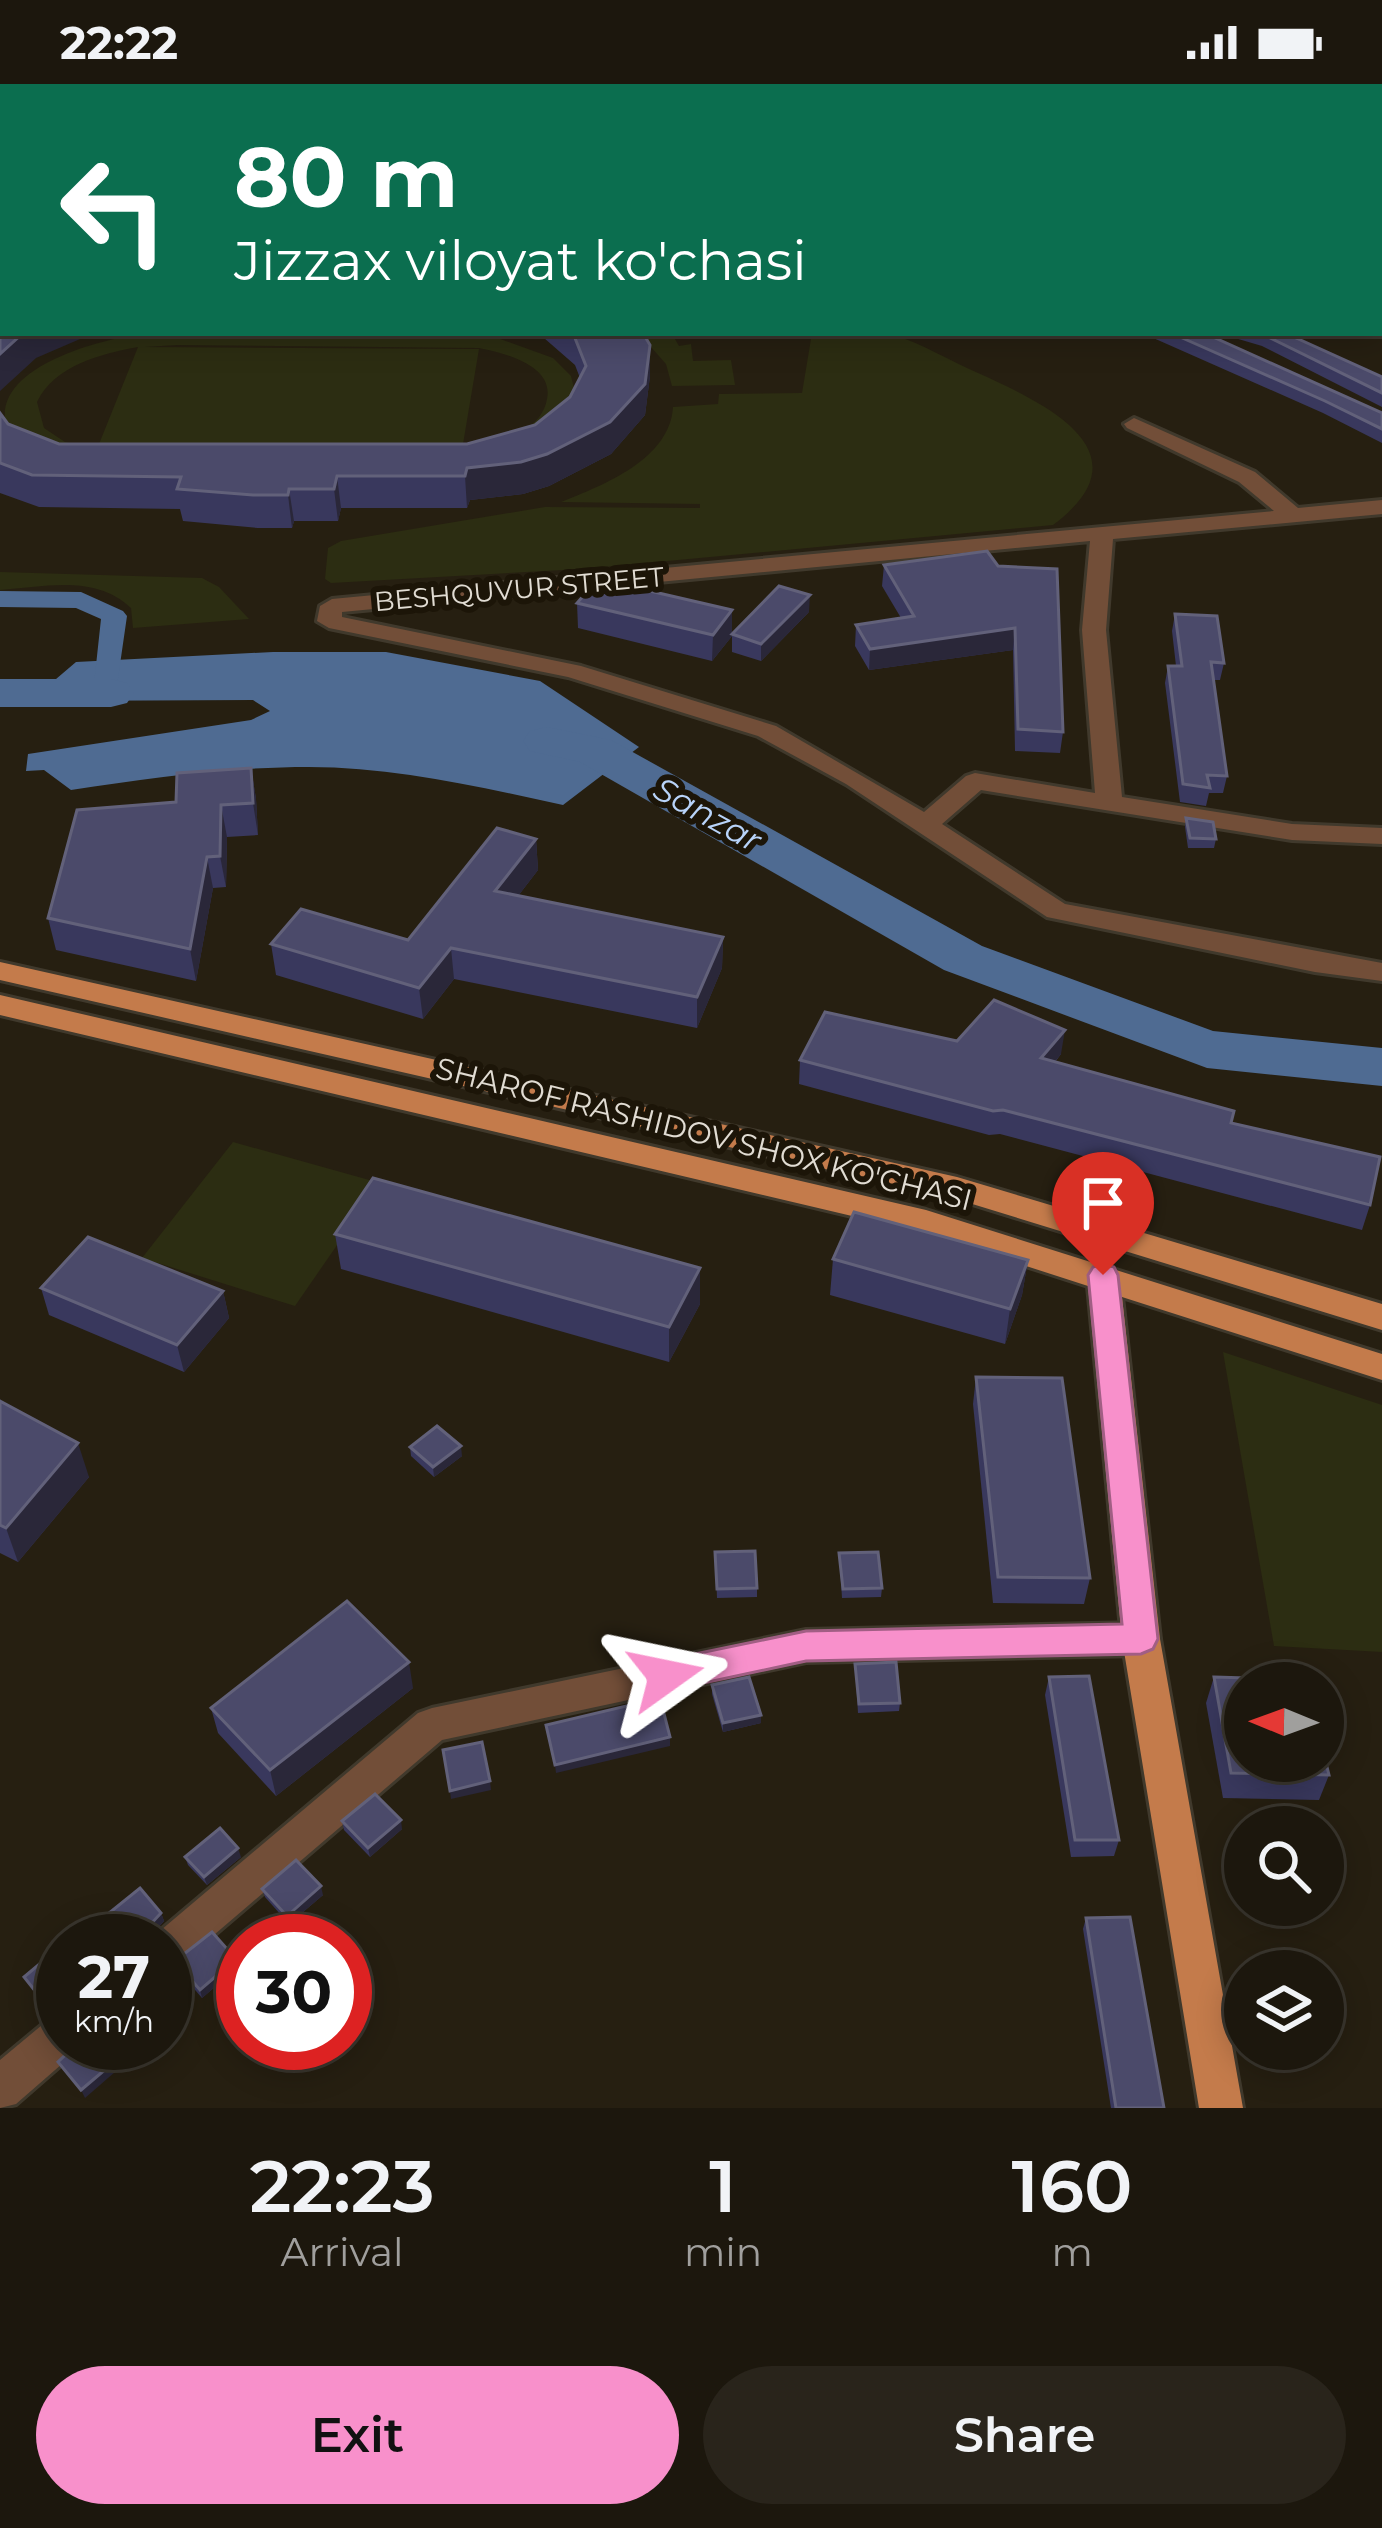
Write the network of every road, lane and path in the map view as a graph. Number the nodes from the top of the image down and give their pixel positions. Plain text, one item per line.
1 (1134, 424) dead end
2 (1382, 507) edge
3 (1294, 517) junction
4 (1102, 536) junction
5 (1109, 801) junction
6 (926, 825) junction
7 (1382, 836) edge
8 (0, 971) edge
9 (1382, 972) edge
10 (0, 1005) edge
11 (203, 1016) junction
12 (181, 1047) junction
13 (762, 1142) junction
14 (747, 1180) junction
15 (1103, 1275) junction
16 (1382, 1317) edge
17 (1382, 1367) edge
18 (1141, 1639) junction
19 (192, 1927) edge
20 (36, 2058) edge
21 (0, 2088) edge
22 (1221, 2108) edge

1 - 3 street
2 - 3 street
3 - 4 street
4 - 5 street
4 - 6 street, BESHQUVUR STREET
5 - 6 street
5 - 7 street
6 - 9 street, BESHQUVUR STREET
8 - 11 main road, SHAROF RASHIDOV SHOX KO'CHASI
10 - 12 main road, SHAROF RASHIDOV SHOX KO'CHASI
11 - 12 main road
11 - 13 main road, SHAROF RASHIDOV SHOX KO'CHASI
12 - 14 main road, SHAROF RASHIDOV SHOX KO'CHASI
13 - 14 main road
13 - 16 main road, SHAROF RASHIDOV SHOX KO'CHASI
14 - 15 main road, SHAROF RASHIDOV SHOX KO'CHASI
15 - 17 main road, SHAROF RASHIDOV SHOX KO'CHASI
15 - 18 main road
18 - 19 street
18 - 22 main road
20 - 21 street

